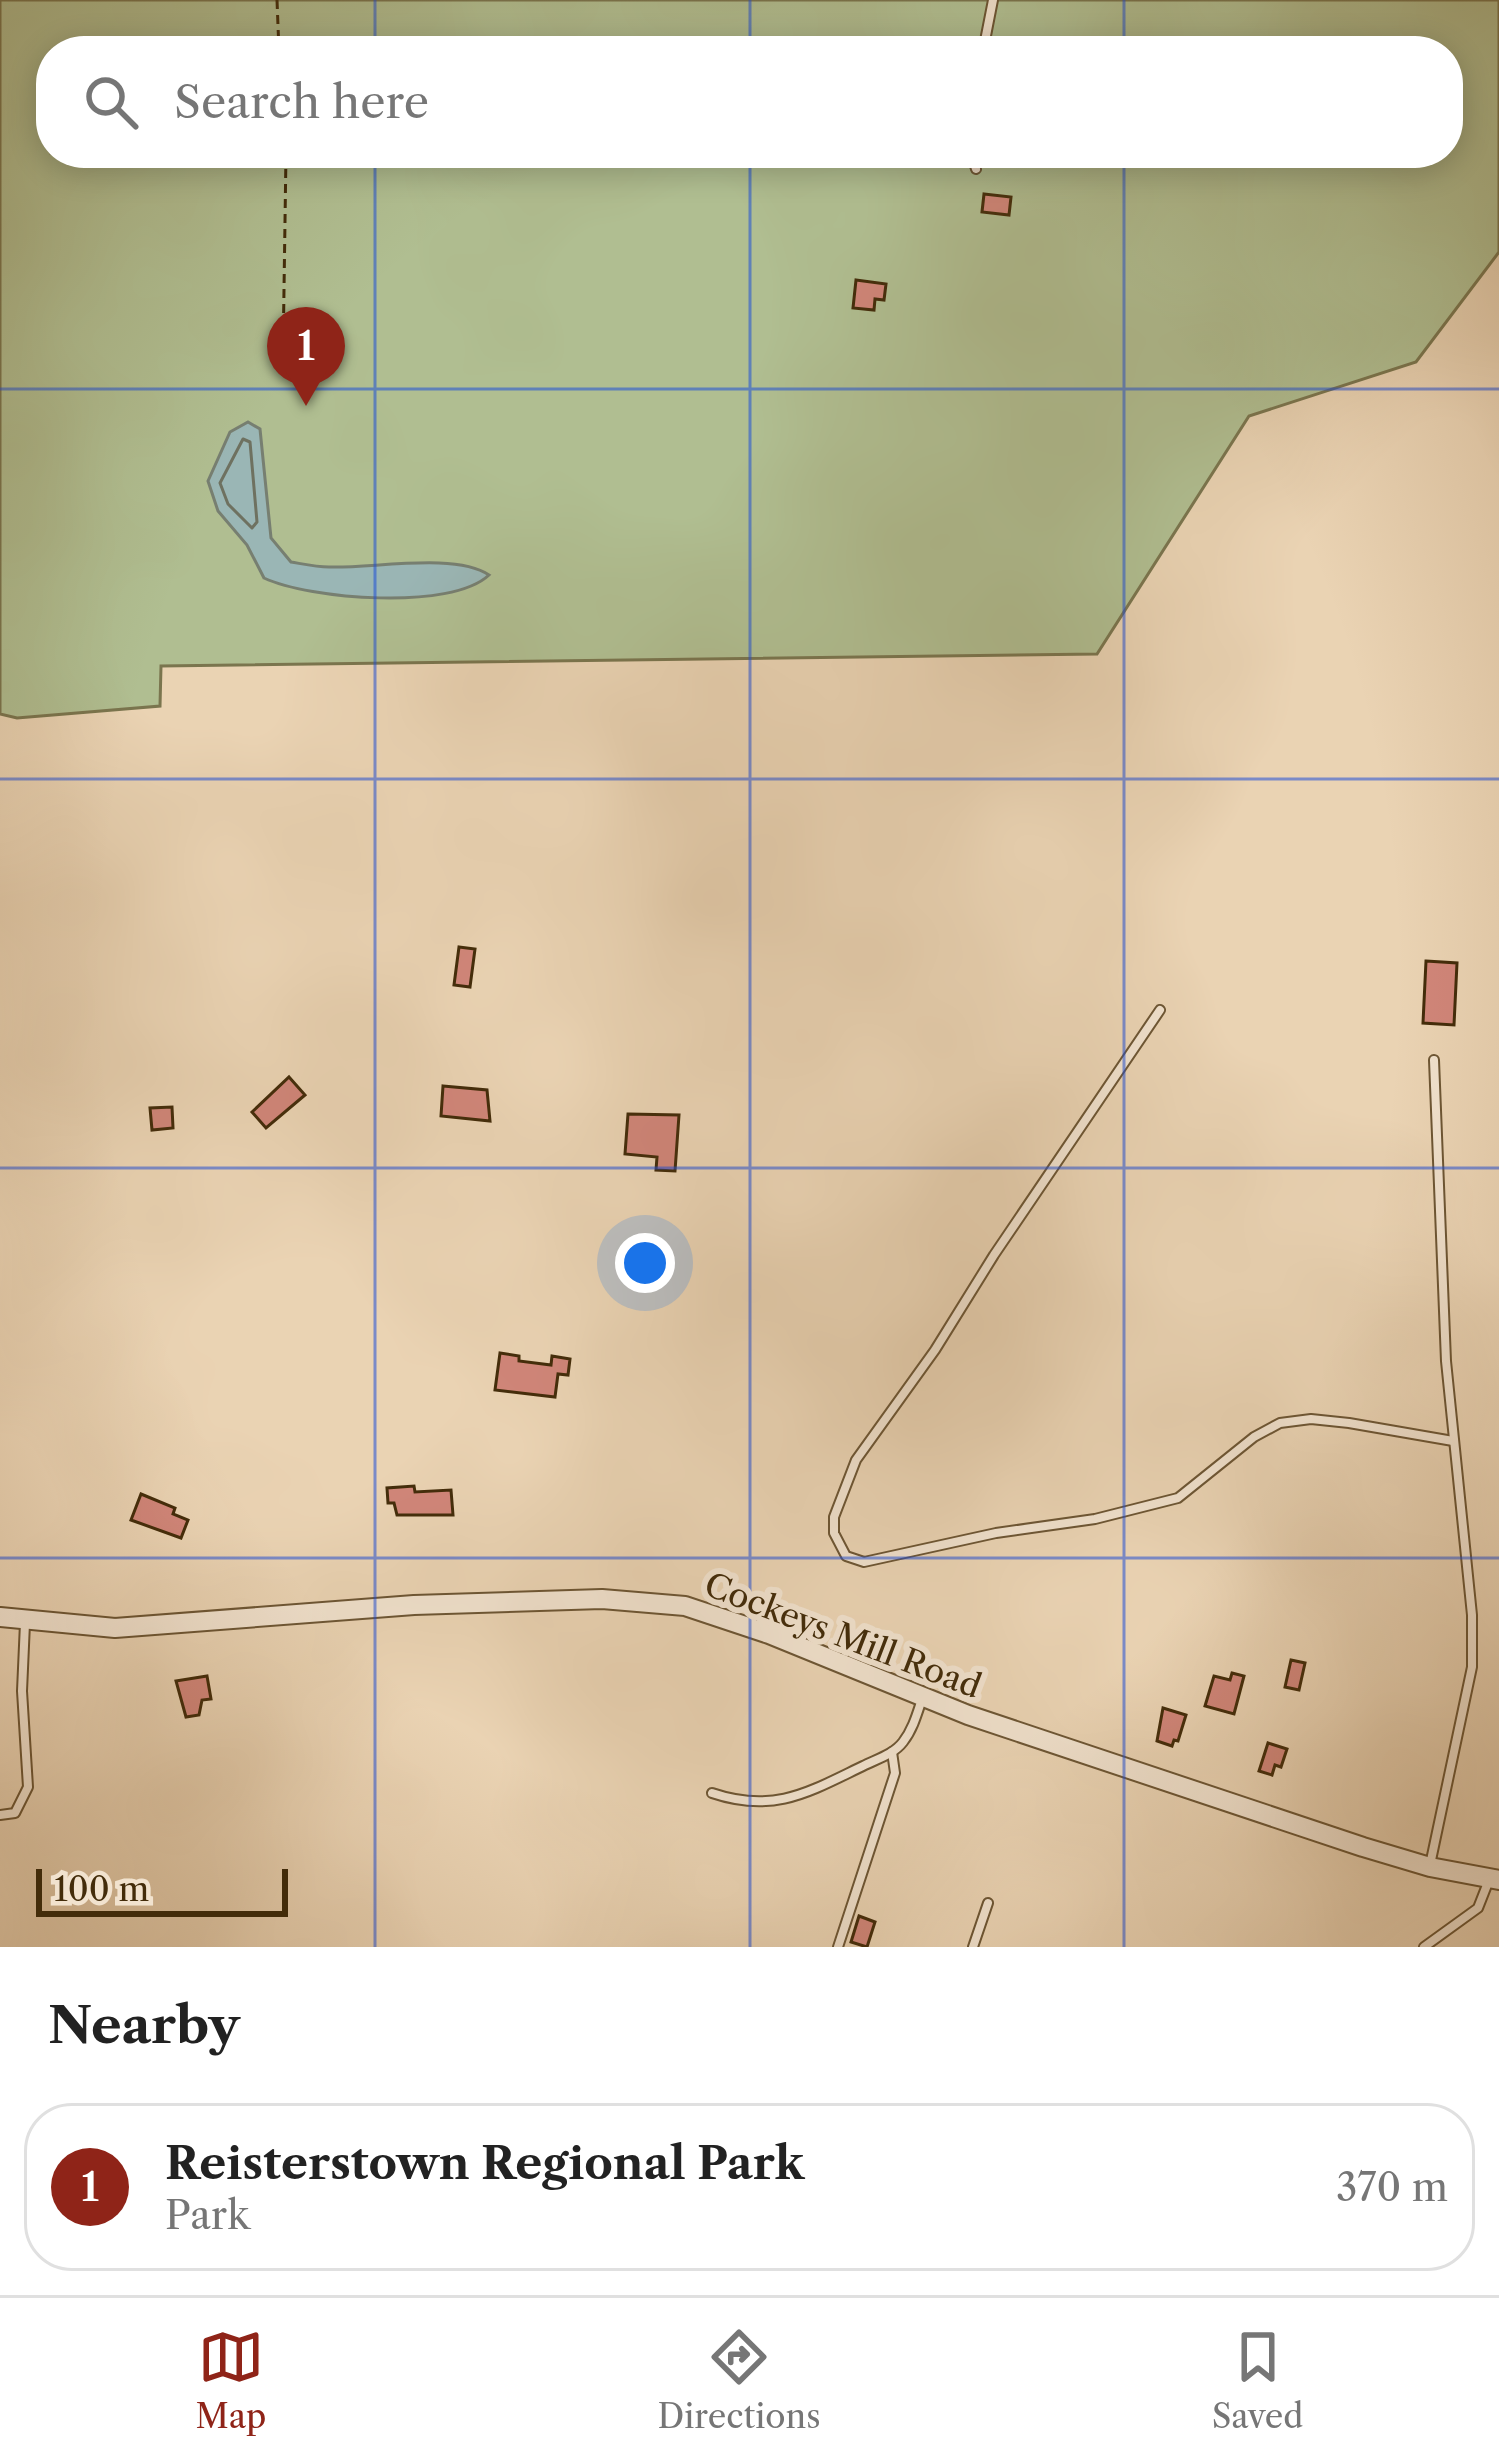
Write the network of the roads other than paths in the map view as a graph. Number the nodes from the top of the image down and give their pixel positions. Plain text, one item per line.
1 (993, 0) edge
2 (986, 36) edge
3 (1160, 1010) dead end
4 (1434, 1060) dead end
5 (1453, 1441) junction
6 (0, 1617) edge
7 (26, 1621) junction
8 (922, 1697) junction
9 (892, 1752) junction
10 (712, 1793) dead end
11 (0, 1815) edge
12 (1430, 1867) junction
13 (1494, 1879) edge
14 (988, 1903) dead end
15 (838, 1947) edge
16 (973, 1947) edge
17 (1424, 1947) edge

1 - 2 lane
3 - 5 lane
4 - 5 lane
5 - 12 lane
6 - 7 street, Cockeys Mill Road
7 - 8 street, Cockeys Mill Road
7 - 11 lane
8 - 9 lane
8 - 12 street, Cockeys Mill Road
9 - 10 lane
9 - 15 lane
12 - 13 street, Cockeys Mill Road
13 - 17 lane
14 - 16 lane

